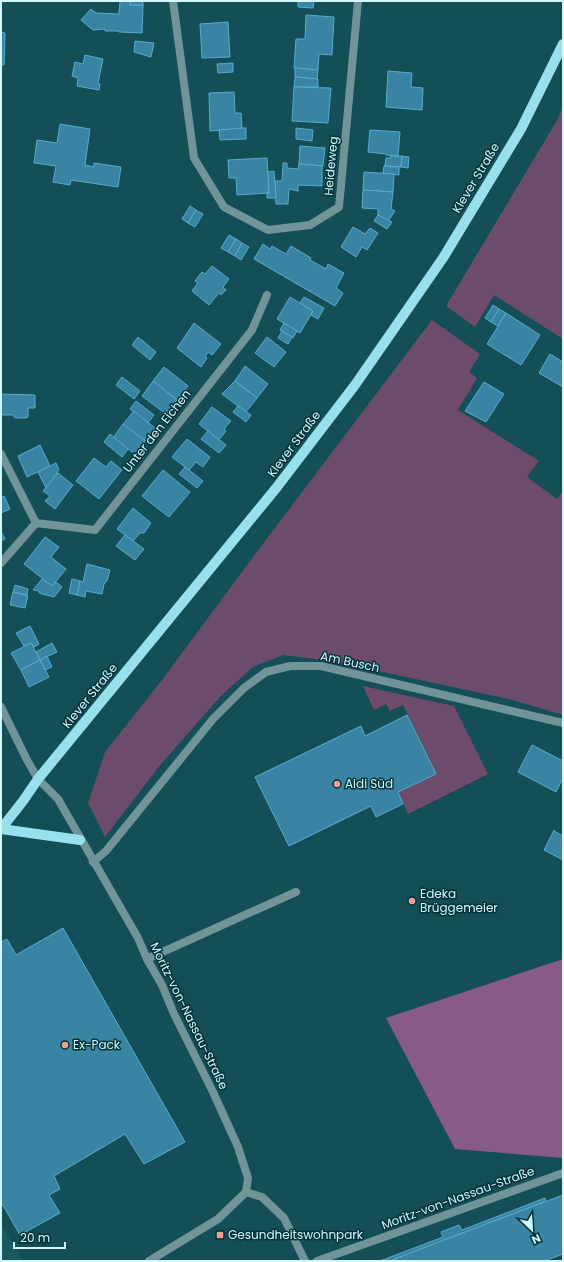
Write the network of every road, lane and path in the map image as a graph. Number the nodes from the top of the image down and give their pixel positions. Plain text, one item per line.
1 (173, 1) edge
2 (358, 1) edge
3 (563, 44) edge
4 (267, 295) dead end
5 (1, 454) edge
6 (36, 523) junction
7 (1, 563) edge
8 (1, 707) edge
9 (563, 723) edge
10 (38, 779) junction
11 (1, 829) edge
12 (80, 840) junction
13 (93, 862) junction
14 (296, 892) dead end
15 (147, 959) junction
16 (563, 1173) edge
17 (246, 1192) junction
18 (149, 1261) edge
19 (305, 1261) edge
20 (317, 1261) edge

1 - 2 street, Heideweg
3 - 10 main road, Klever Straße
4 - 6 street, Unter den Eichen
5 - 6 street
6 - 7 street
8 - 10 street, Moritz-von-Nassau-Straße
9 - 13 street, Am Busch
10 - 11 main road, Klever Straße
10 - 12 street, Moritz-von-Nassau-Straße
11 - 12 main road
12 - 13 street, Moritz-von-Nassau-Straße
13 - 15 street, Moritz-von-Nassau-Straße
14 - 15 street
15 - 17 street, Moritz-von-Nassau-Straße
16 - 20 street, Moritz-von-Nassau-Straße
17 - 18 street
17 - 19 street

